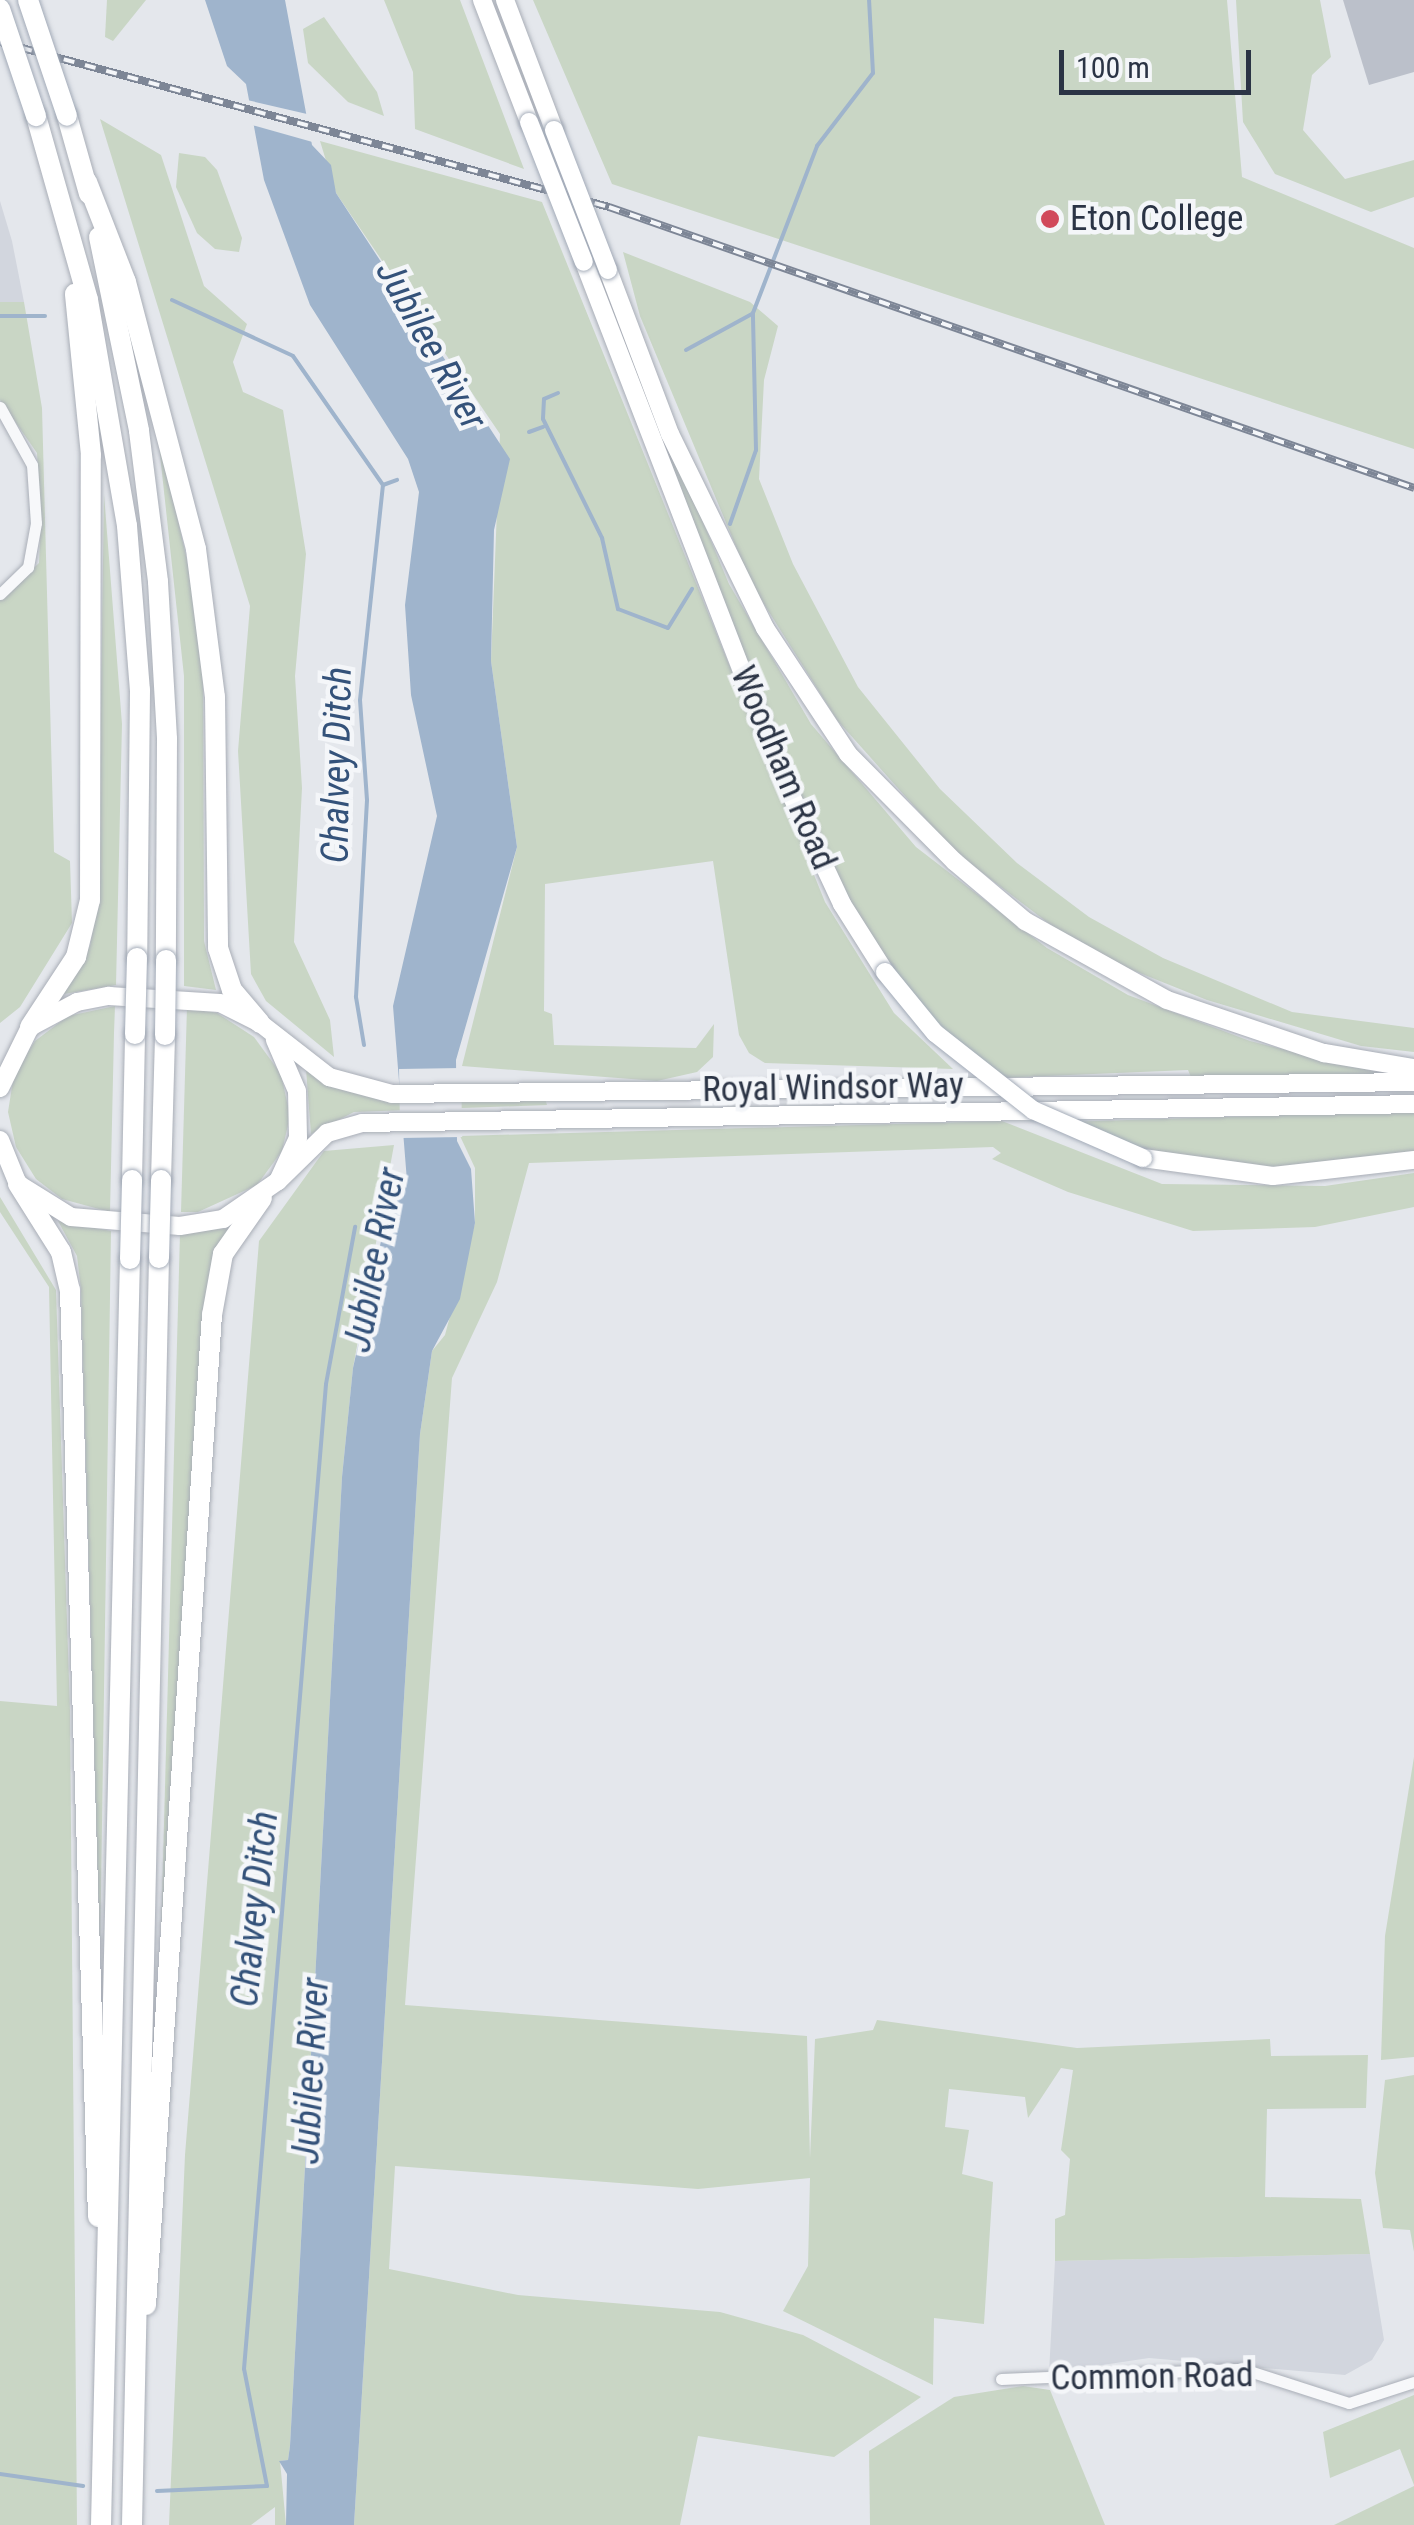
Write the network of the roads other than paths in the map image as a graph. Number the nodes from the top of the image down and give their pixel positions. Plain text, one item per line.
1 (28, 0) edge
2 (482, 0) edge
3 (505, 0) edge
4 (0, 10) edge
5 (87, 182) junction
6 (68, 228) junction
7 (0, 407) edge
8 (0, 594) edge
9 (265, 1027) junction
10 (24, 1035) junction
11 (0, 1052) edge
12 (1414, 1068) edge
13 (1414, 1082) edge
14 (0, 1088) edge
15 (1414, 1104) edge
16 (0, 1140) edge
17 (1414, 1160) edge
18 (0, 1162) edge
19 (278, 1181) junction
20 (17, 1182) junction
21 (262, 1198) junction
22 (106, 2342) junction
23 (136, 2374) junction
24 (1001, 2380) dead end
25 (1414, 2382) edge
26 (102, 2525) edge
27 (132, 2525) edge

1 - 5 highway, bridge
2 - 17 main road, Woodham Road, bridge
3 - 12 main road, Woodham Road, bridge
4 - 6 highway, bridge
5 - 9 highway
5 - 23 highway, bridge
6 - 10 highway
6 - 22 highway, bridge
7 - 8 street
9 - 10 main road, Royal Windsor Way
9 - 13 main road, Royal Windsor Way
9 - 19 main road
10 - 11 main road, Royal Windsor Way
10 - 14 main road
15 - 19 main road, Royal Windsor Way
16 - 20 main road
18 - 20 main road
19 - 21 main road, Royal Windsor Way
20 - 21 main road
20 - 22 highway
21 - 23 highway
22 - 26 highway
23 - 27 highway
24 - 25 street, Common Road

